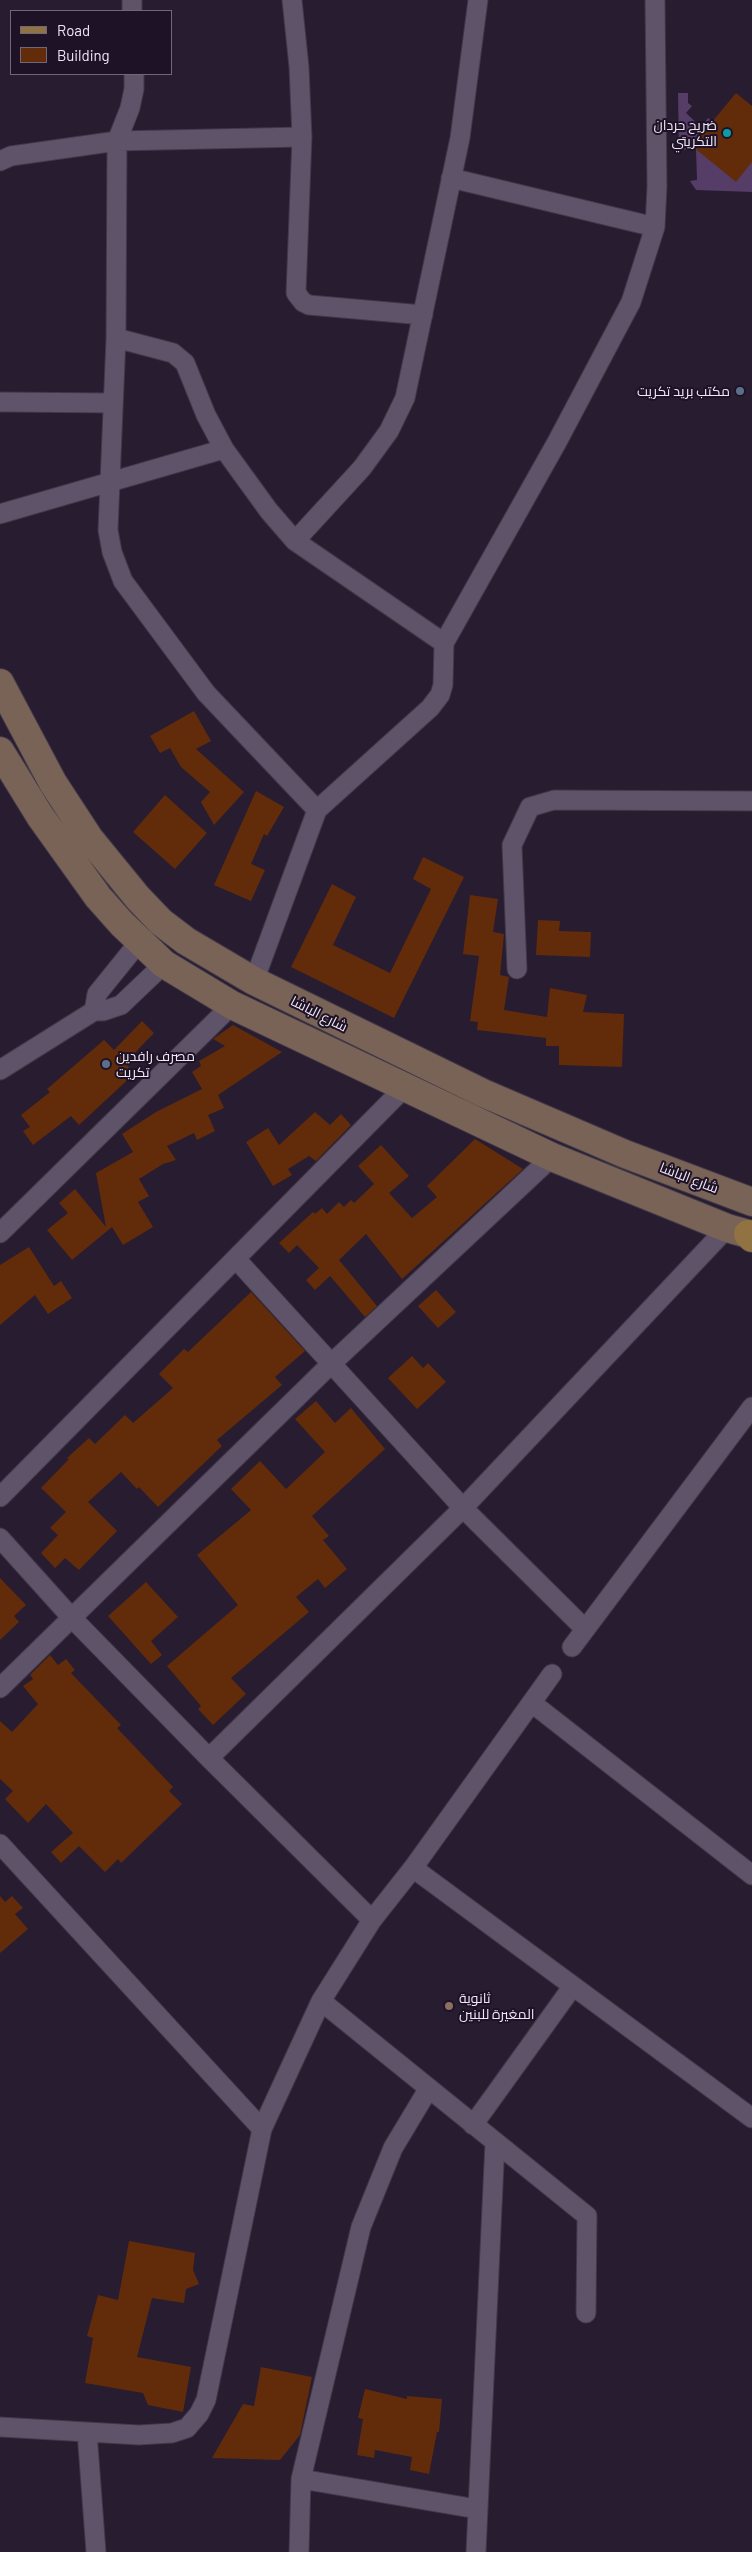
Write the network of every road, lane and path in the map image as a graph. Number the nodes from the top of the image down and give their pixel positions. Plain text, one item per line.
1 (292, 0) edge
2 (478, 0) edge
3 (656, 0) edge
4 (134, 75) edge
5 (302, 137) junction
6 (117, 142) junction
7 (0, 161) edge
8 (451, 178) junction
9 (655, 227) junction
10 (423, 315) junction
11 (116, 338) junction
12 (0, 402) edge
13 (113, 403) junction
14 (224, 449) junction
15 (110, 481) junction
16 (0, 514) edge
17 (295, 541) junction
18 (444, 643) junction
19 (0, 683) edge
20 (0, 751) edge
21 (752, 801) edge
22 (317, 810) junction
23 (139, 942) junction
24 (164, 964) junction
25 (517, 969) dead end
26 (254, 981) junction
27 (232, 1005) junction
28 (94, 1011) junction
29 (0, 1070) edge
30 (404, 1088) junction
31 (552, 1157) junction
32 (752, 1202) edge
33 (0, 1233) edge
34 (745, 1234) edge
35 (236, 1259) junction
36 (332, 1363) junction
37 (752, 1407) edge
38 (0, 1497) edge
39 (463, 1508) junction
40 (0, 1538) edge
41 (71, 1617) junction
42 (585, 1629) junction
43 (572, 1647) dead end
44 (552, 1674) dead end
45 (0, 1688) edge
46 (532, 1703) junction
47 (208, 1758) junction
48 (0, 1844) edge
49 (413, 1868) junction
50 (752, 1875) edge
51 (372, 1920) junction
52 (573, 1986) junction
53 (321, 2001) junction
54 (429, 2088) junction
55 (748, 2112) edge
56 (473, 2124) junction
57 (262, 2129) junction
58 (494, 2142) junction
59 (586, 2313) dead end
60 (0, 2427) edge
61 (87, 2432) junction
62 (301, 2479) junction
63 (478, 2509) junction
64 (96, 2552) edge
65 (299, 2552) edge
66 (476, 2552) edge

1 - 5 street
2 - 8 street
3 - 9 street
4 - 6 street
5 - 6 street
5 - 10 street
6 - 7 street
6 - 11 street
8 - 9 street
8 - 10 street
9 - 18 street
10 - 17 street
11 - 13 street
11 - 14 street
12 - 13 street
13 - 15 street
14 - 15 street
14 - 17 street
15 - 16 street
15 - 22 street
17 - 18 street
18 - 22 street
19 - 26 main road, شارع الباشا
20 - 23 main road
21 - 25 street
22 - 26 street
23 - 24 main road
23 - 28 street
24 - 27 main road
24 - 28 street
26 - 32 main road, شارع الباشا
27 - 30 main road
27 - 33 street
28 - 29 street
30 - 31 main road
30 - 35 street
31 - 34 main road
31 - 36 street
34 - 39 street
35 - 36 street
35 - 38 street
36 - 39 street
36 - 41 street
37 - 42 street
39 - 42 street
39 - 47 street
40 - 41 street
41 - 45 street
41 - 47 street
42 - 43 street
44 - 46 street
46 - 49 street
46 - 50 street
47 - 51 street
48 - 57 street
49 - 51 street
49 - 52 street
51 - 53 street
52 - 55 street
52 - 56 street
53 - 54 street
53 - 57 street
54 - 56 street
54 - 62 street
56 - 58 street
57 - 61 street
58 - 59 street
58 - 63 street
60 - 61 street
61 - 64 street
62 - 63 street
62 - 65 street
63 - 66 street

